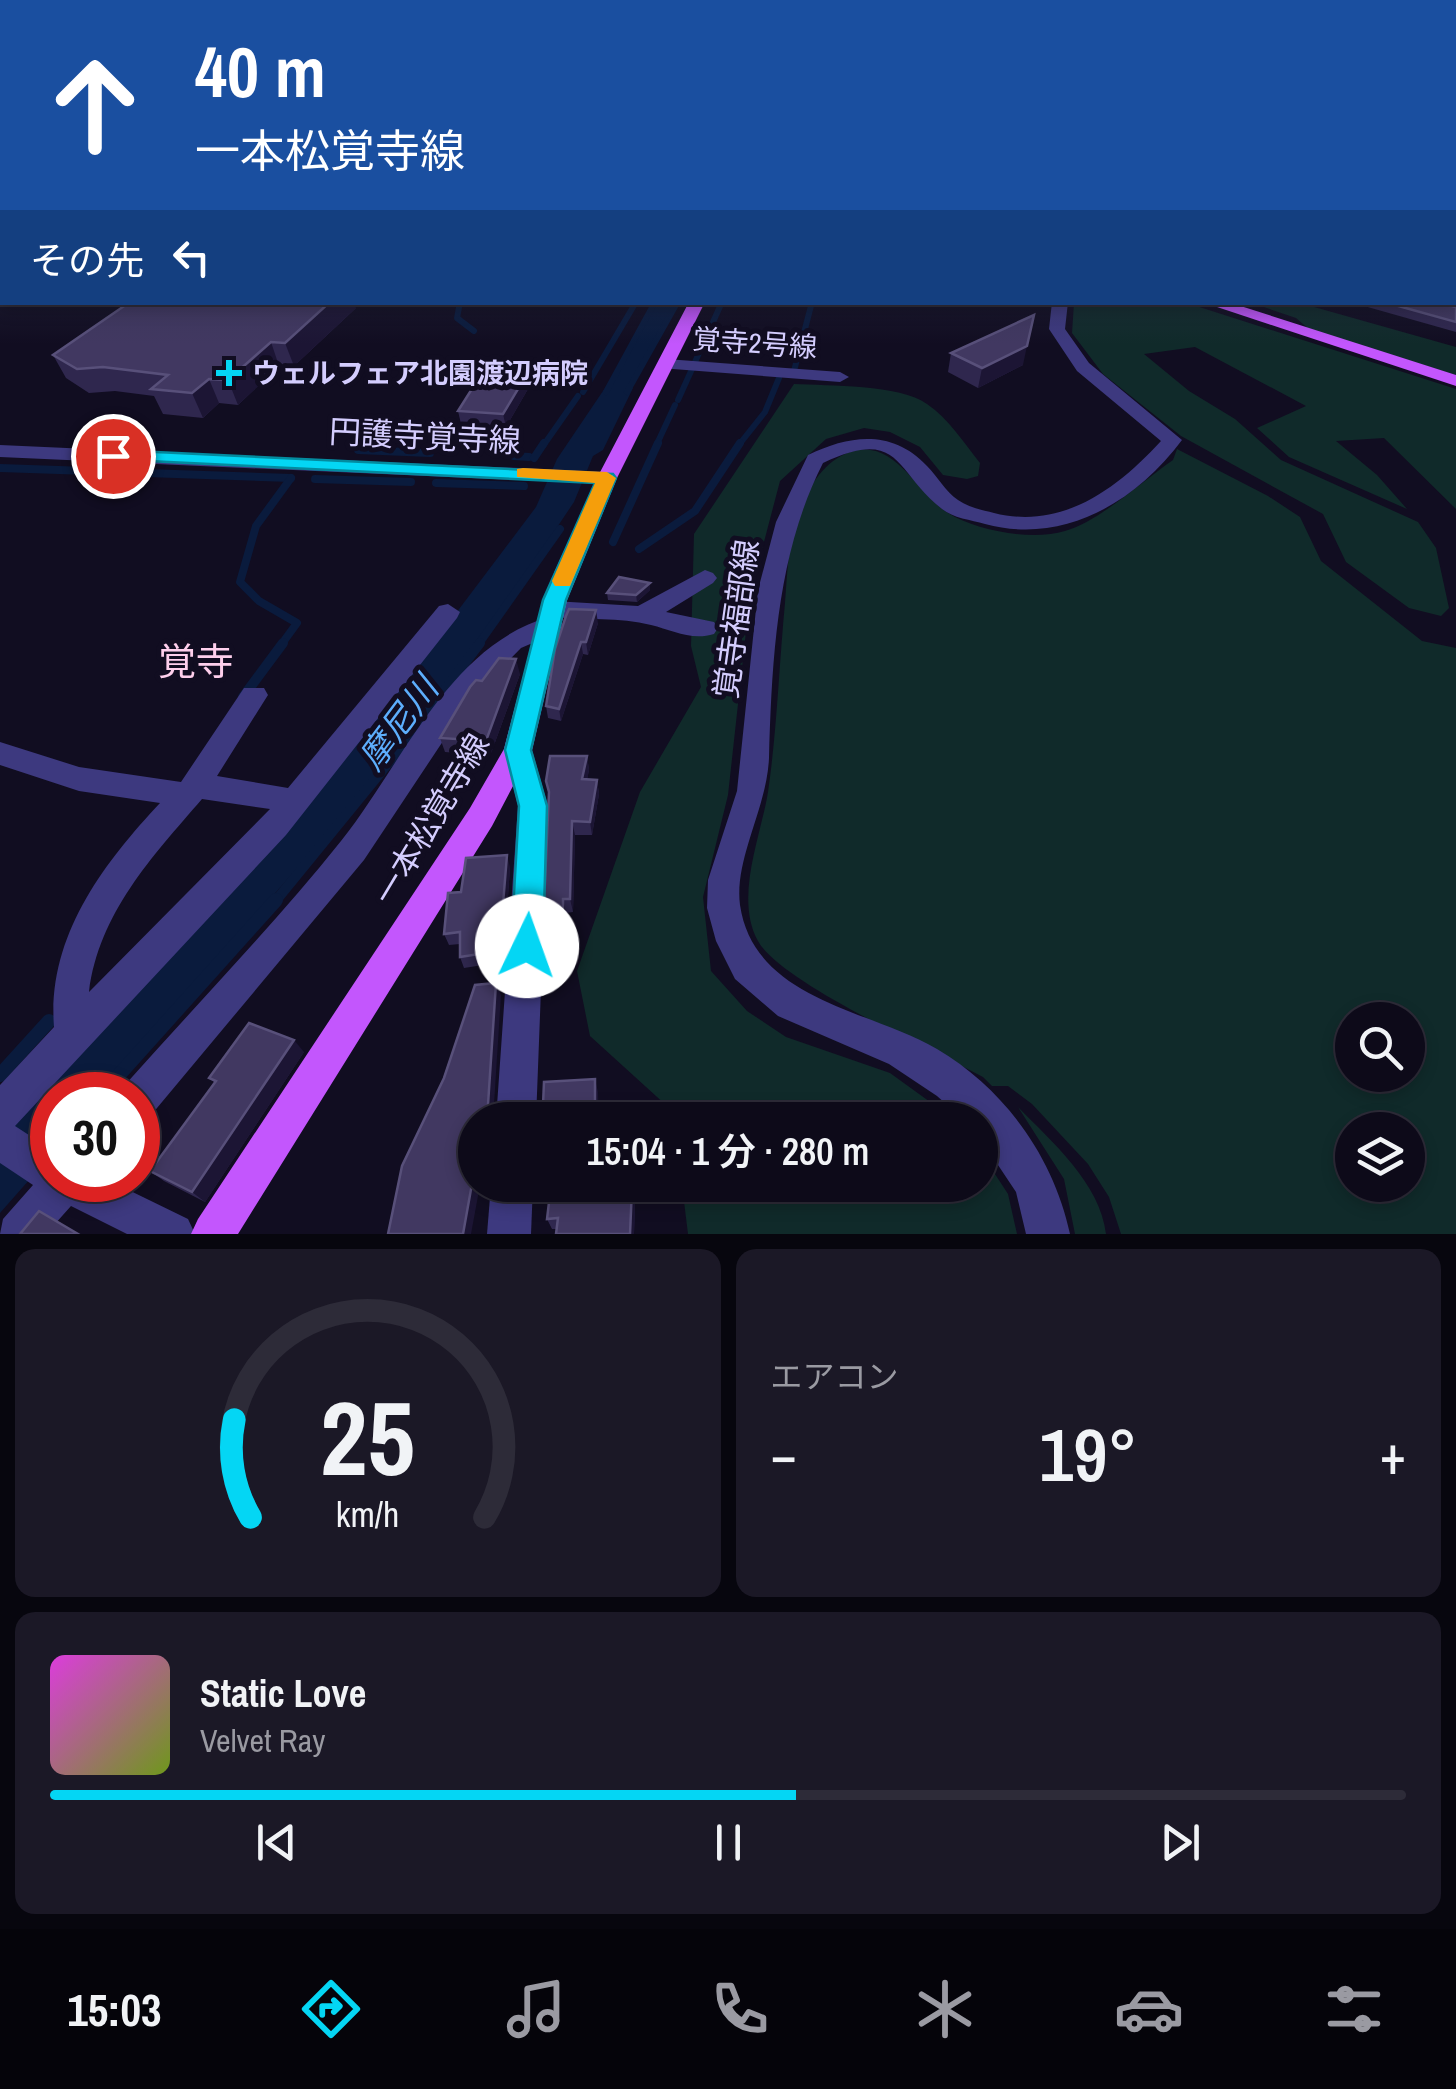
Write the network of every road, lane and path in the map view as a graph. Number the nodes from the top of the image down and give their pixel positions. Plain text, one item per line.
1 (696, 305) edge
2 (1060, 305) edge
3 (1219, 305) edge
4 (666, 364) junction
5 (840, 377) dead end
6 (1456, 380) edge
7 (0, 451) edge
8 (599, 477) junction
9 (705, 578) dead end
10 (448, 612) dead end
11 (642, 616) junction
12 (551, 618) junction
13 (704, 628) dead end
14 (254, 695) dead end
15 (518, 750) junction
16 (0, 754) edge
17 (191, 790) junction
18 (295, 802) junction
19 (73, 1034) junction
20 (160, 1074) edge
21 (517, 1102) edge
22 (0, 1114) edge
23 (0, 1140) edge
24 (30, 1159) edge
25 (41, 1202) edge
26 (109, 1202) edge
27 (511, 1202) edge
28 (18, 1234) edge
29 (174, 1234) edge
30 (214, 1234) edge
31 (509, 1234) edge
32 (1048, 1234) edge

1 - 4 main road, 一本松覚寺線
2 - 32 street, 覚寺福部線
3 - 6 main road
4 - 5 street, 覚寺2号線
4 - 8 main road, 一本松覚寺線
7 - 8 street, 円護寺覚寺線
8 - 12 main road, 一本松覚寺線
9 - 11 street
10 - 18 street
11 - 12 street
11 - 13 street
12 - 15 main road, 一本松覚寺線
12 - 20 street
14 - 17 street
15 - 21 street
15 - 30 main road, 一本松覚寺線
16 - 17 street
17 - 18 street
17 - 19 street
18 - 19 street
19 - 22 street
23 - 24 street
25 - 28 street
26 - 29 street
27 - 31 street

